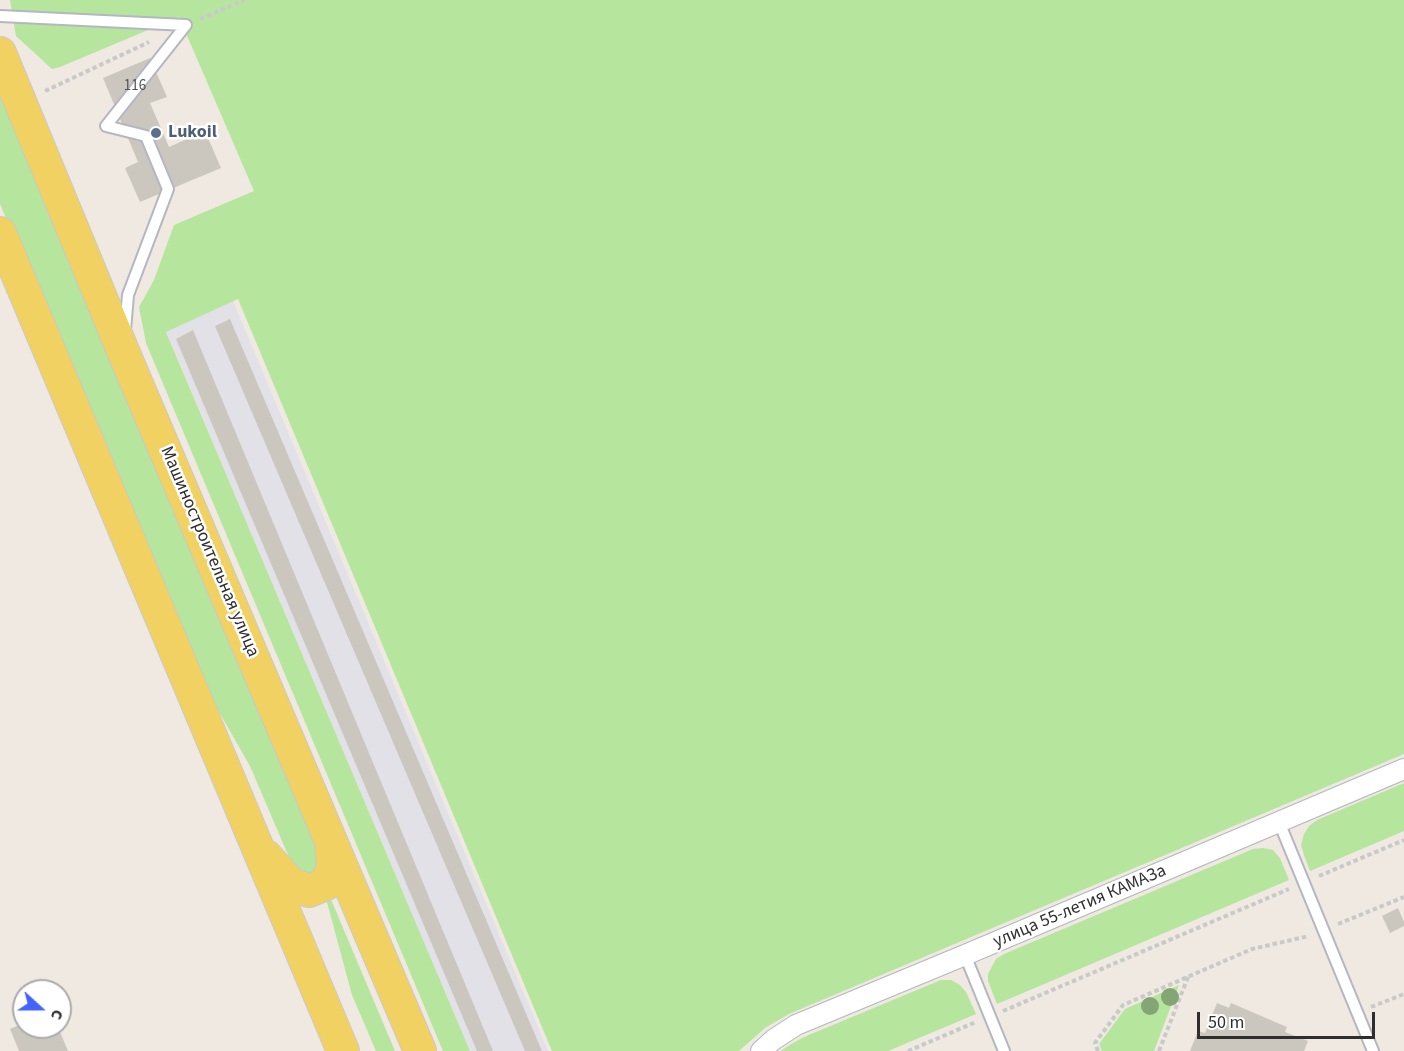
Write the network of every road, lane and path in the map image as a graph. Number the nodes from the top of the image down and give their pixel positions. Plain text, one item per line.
1 (245, 0) edge
2 (0, 16) edge
3 (186, 25) junction
4 (0, 52) edge
5 (20, 103) junction
6 (0, 233) edge
7 (123, 351) junction
8 (1404, 769) edge
9 (1279, 822) junction
10 (331, 838) junction
11 (1404, 840) edge
12 (254, 841) junction
13 (1313, 879) dead end
14 (1292, 888) dead end
15 (1404, 897) edge
16 (1324, 930) junction
17 (965, 955) junction
18 (1188, 977) junction
19 (1404, 994) edge
20 (1000, 1012) dead end
21 (1358, 1013) junction
22 (979, 1021) dead end
23 (343, 1051) edge
24 (420, 1051) edge
25 (761, 1051) edge
26 (908, 1051) edge
27 (1004, 1051) edge
28 (1098, 1051) edge
29 (1160, 1051) edge
30 (1373, 1051) edge

1 - 3 path
2 - 3 lane
3 - 5 path
3 - 7 lane
4 - 5 main road, Машиностроительная улица
5 - 7 main road, Машиностроительная улица
6 - 12 main road
7 - 10 main road, Машиностроительная улица
8 - 9 street, улица 55-летия КАМАЗа
9 - 16 lane
9 - 17 street, улица 55-летия КАМАЗа
10 - 12 main road
10 - 24 main road, Машиностроительная улица
11 - 13 path
12 - 23 main road
14 - 20 path
15 - 16 path
16 - 18 path
16 - 21 lane
17 - 25 street, улица 55-летия КАМАЗа
17 - 27 lane
18 - 28 path
18 - 29 path
19 - 21 path
21 - 30 lane
22 - 26 path

